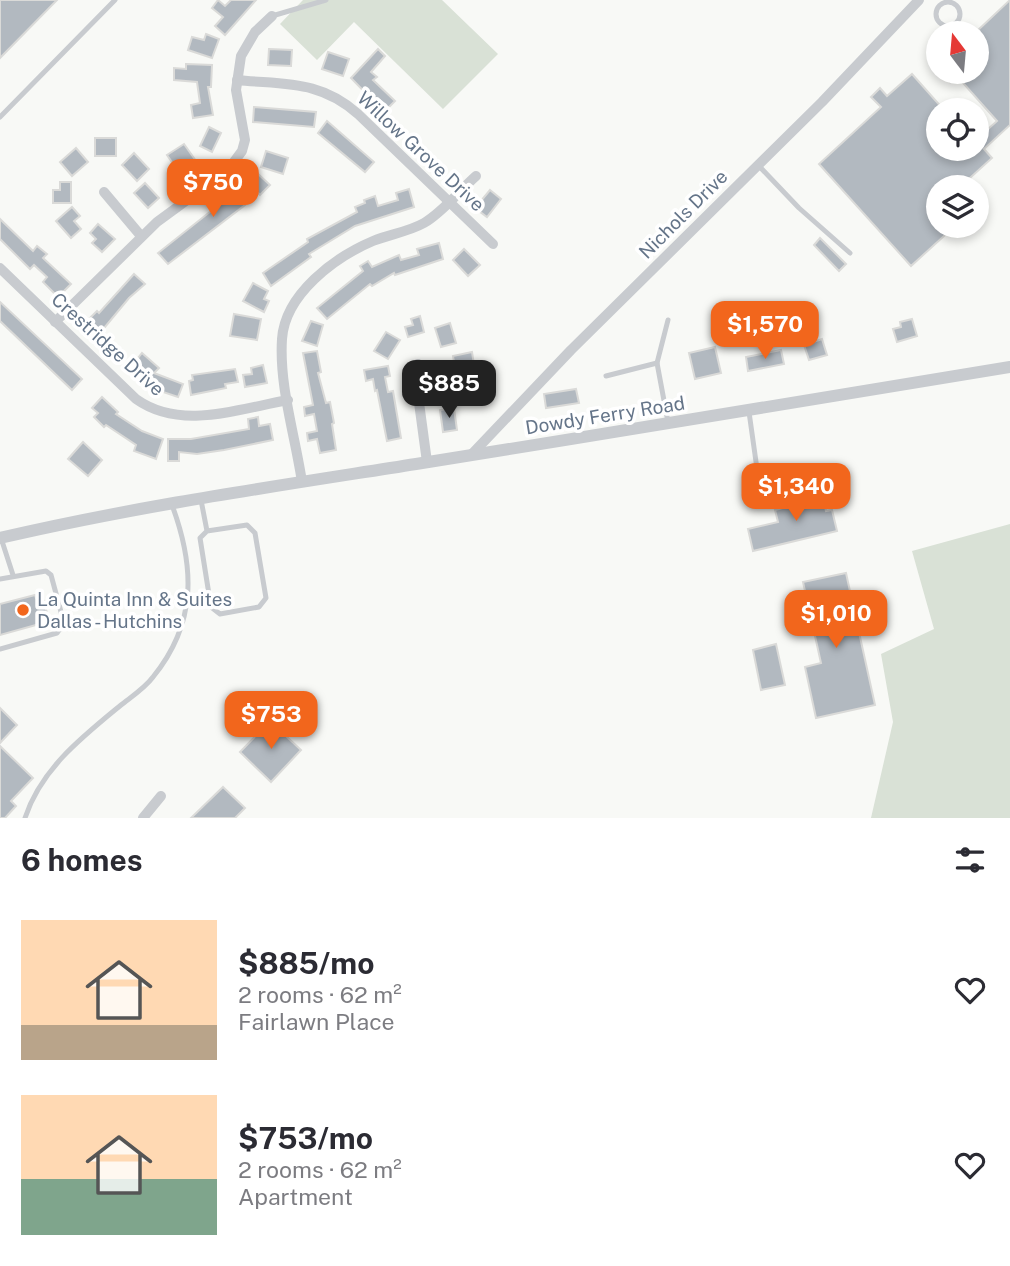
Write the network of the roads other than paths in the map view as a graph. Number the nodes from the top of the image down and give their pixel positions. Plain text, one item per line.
1 (115, 0) edge
2 (326, 0) edge
3 (919, 0) edge
4 (934, 0) edge
5 (940, 6) junction
6 (272, 16) joint
7 (237, 80) junction
8 (0, 117) edge
9 (758, 165) junction
10 (476, 176) dead end
11 (104, 192) dead end
12 (449, 201) junction
13 (141, 236) junction
14 (493, 244) dead end
15 (850, 253) dead end
16 (0, 268) edge
17 (668, 320) dead end
18 (55, 322) junction
19 (657, 363) junction
20 (418, 364) dead end
21 (1010, 367) edge
22 (606, 376) dead end
23 (288, 400) junction
24 (749, 412) junction
25 (669, 425) junction
26 (472, 454) junction
27 (427, 462) junction
28 (812, 474) dead end
29 (302, 482) junction
30 (201, 500) junction
31 (172, 505) junction
32 (207, 531) junction
33 (0, 537) edge
34 (13, 576) junction
35 (0, 579) edge
36 (0, 649) edge
37 (161, 796) dead end
38 (24, 818) edge
39 (143, 818) edge

1 - 8 lane
2 - 6 lane
3 - 9 street, Nichols Drive
4 - 5 lane
5 - 5 lane
6 - 7 street
7 - 12 street, Willow Grove Drive
7 - 13 street
9 - 15 lane
9 - 26 street, Nichols Drive
10 - 12 street
11 - 13 street
12 - 14 street, Willow Grove Drive
12 - 23 street
13 - 18 street
16 - 18 street, Crestridge Drive
17 - 19 lane
18 - 23 street, Crestridge Drive
19 - 22 lane
19 - 25 lane
20 - 27 street
21 - 24 street, Dowdy Ferry Road
23 - 29 street
24 - 25 street, Dowdy Ferry Road
24 - 28 lane
25 - 26 street, Dowdy Ferry Road
26 - 27 street, Dowdy Ferry Road
27 - 29 street, Dowdy Ferry Road
29 - 30 street, Dowdy Ferry Road
30 - 31 street, Dowdy Ferry Road
30 - 32 lane
31 - 33 street, Dowdy Ferry Road
31 - 38 lane
32 - 32 lane
33 - 34 lane
34 - 35 lane
34 - 36 lane
37 - 39 street

